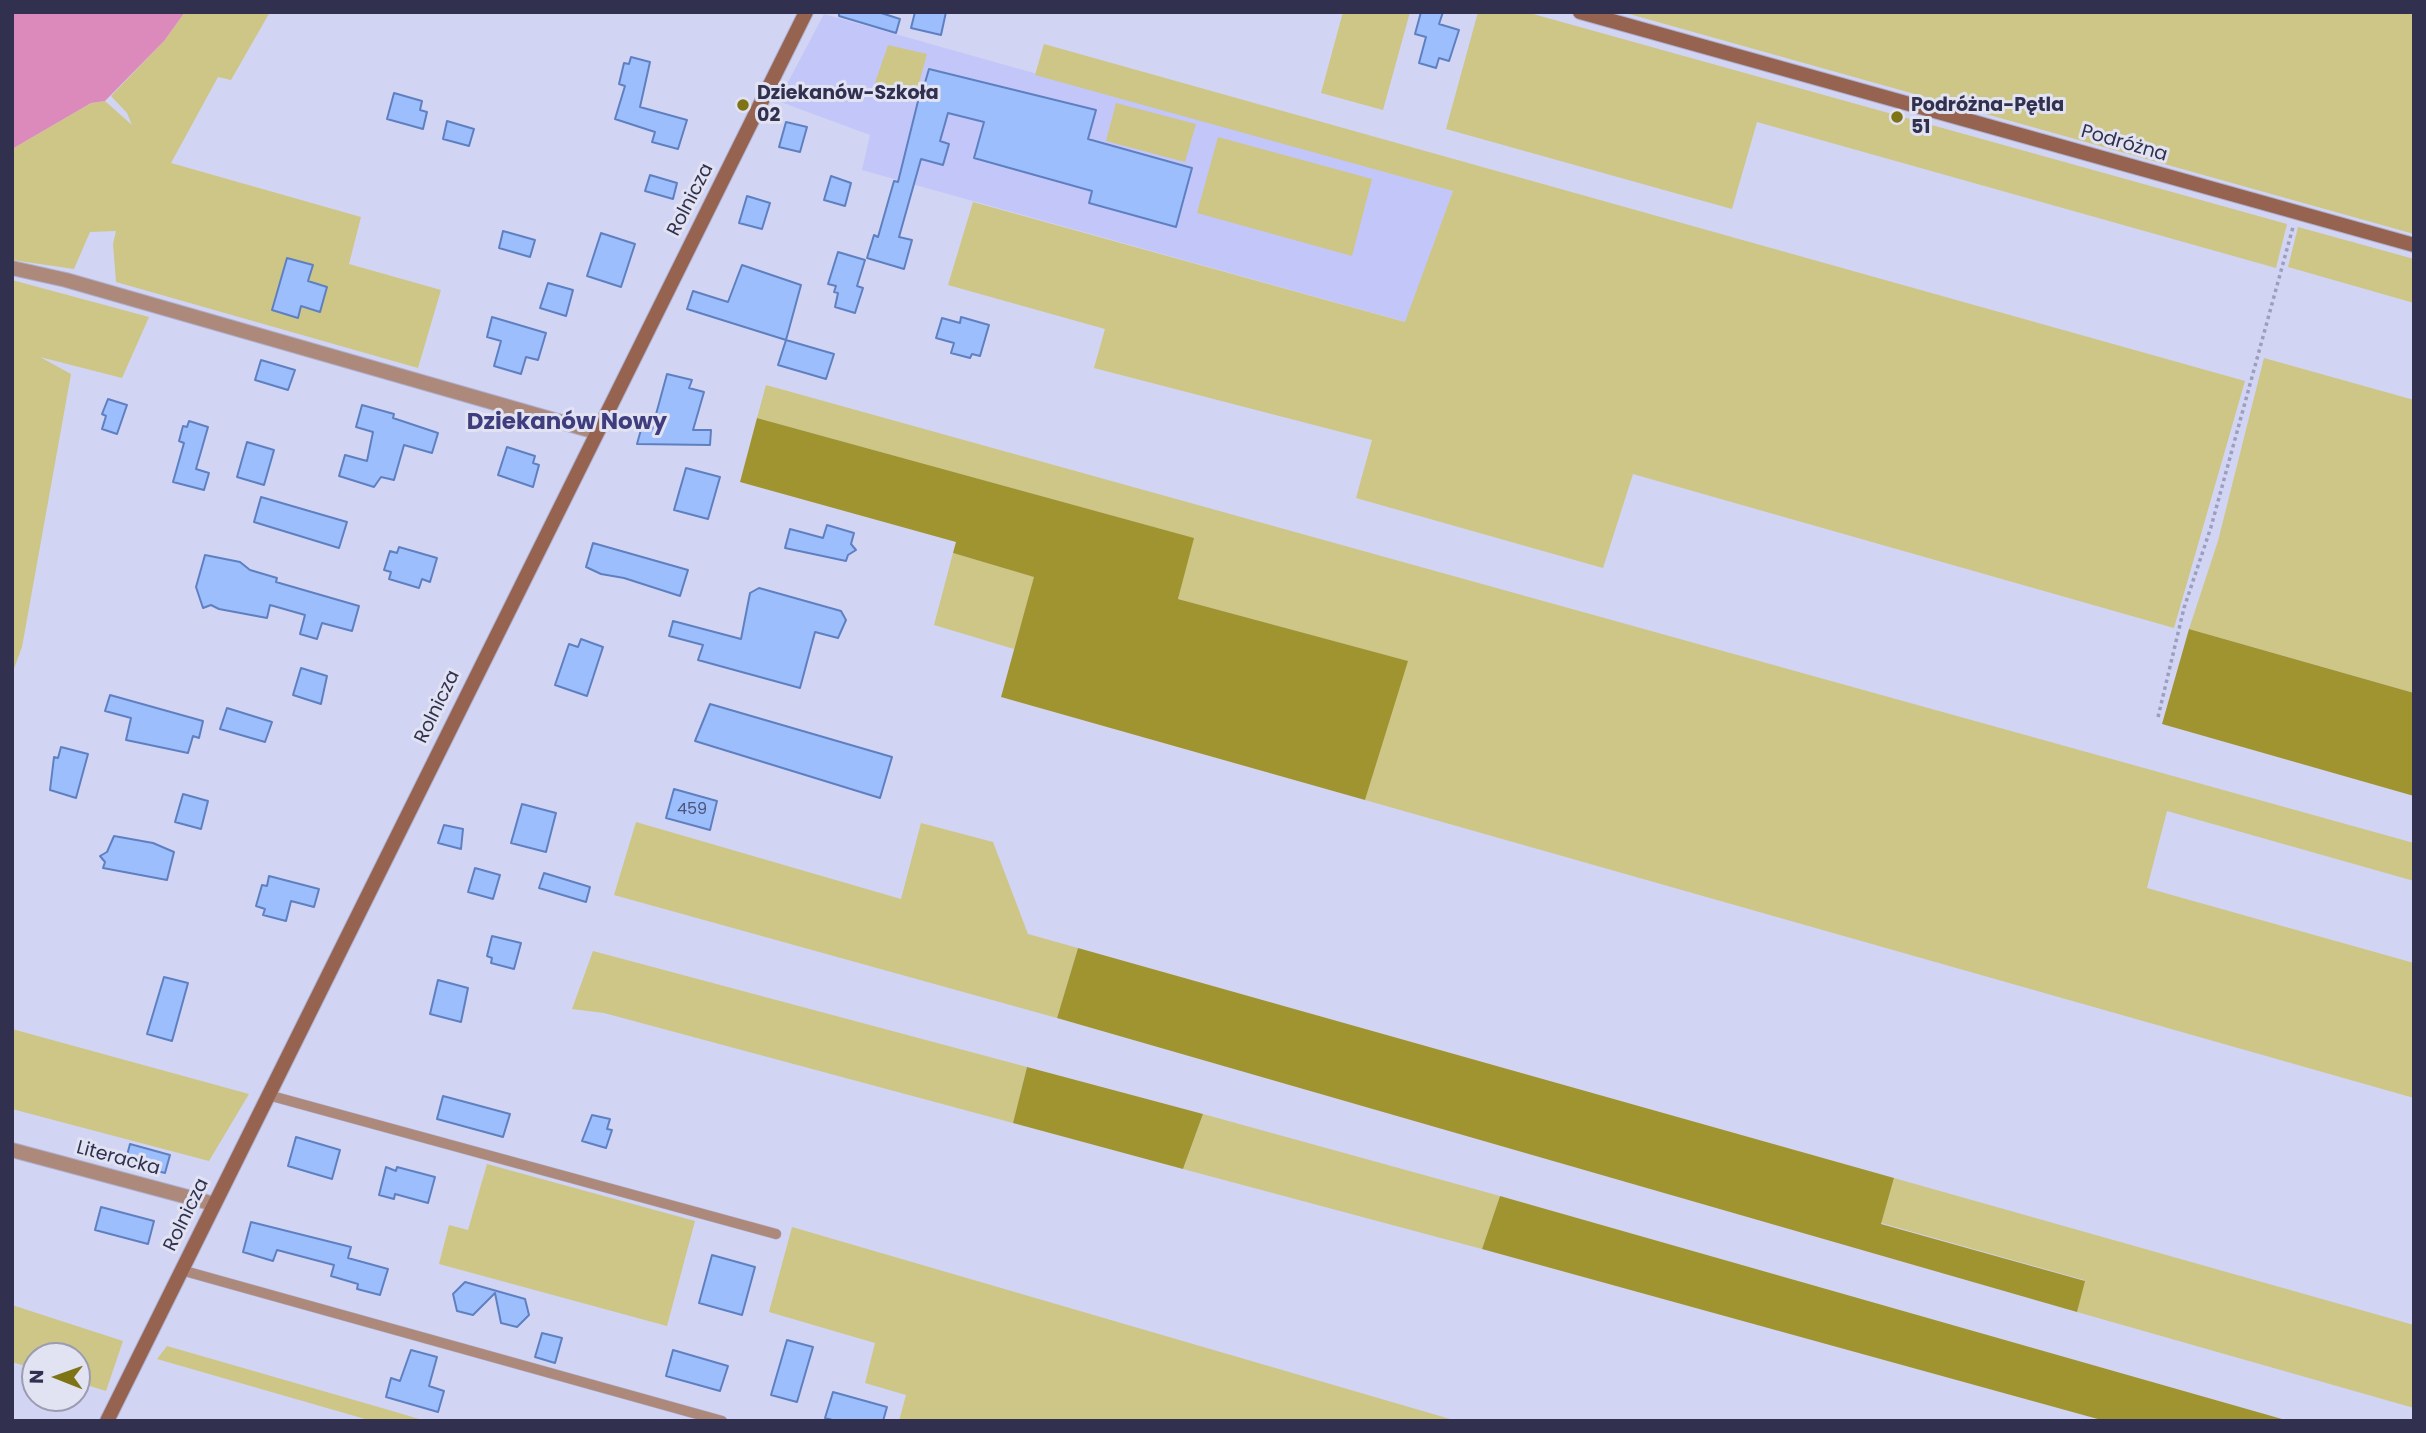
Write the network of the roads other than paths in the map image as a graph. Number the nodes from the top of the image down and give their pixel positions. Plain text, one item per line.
1 (806, 12) edge
2 (1580, 12) edge
3 (2414, 245) edge
4 (12, 268) edge
5 (596, 432) junction
6 (268, 1095) junction
7 (12, 1150) edge
8 (214, 1204) junction
9 (776, 1234) dead end
10 (181, 1270) junction
11 (107, 1421) edge
12 (722, 1421) edge

1 - 5 street, Rolnicza
2 - 3 street, Podróżna
4 - 5 street
5 - 6 street, Rolnicza
6 - 8 street, Rolnicza
6 - 9 lane
7 - 8 street, Literacka
8 - 10 street, Rolnicza
10 - 11 street, Rolnicza
10 - 12 lane

